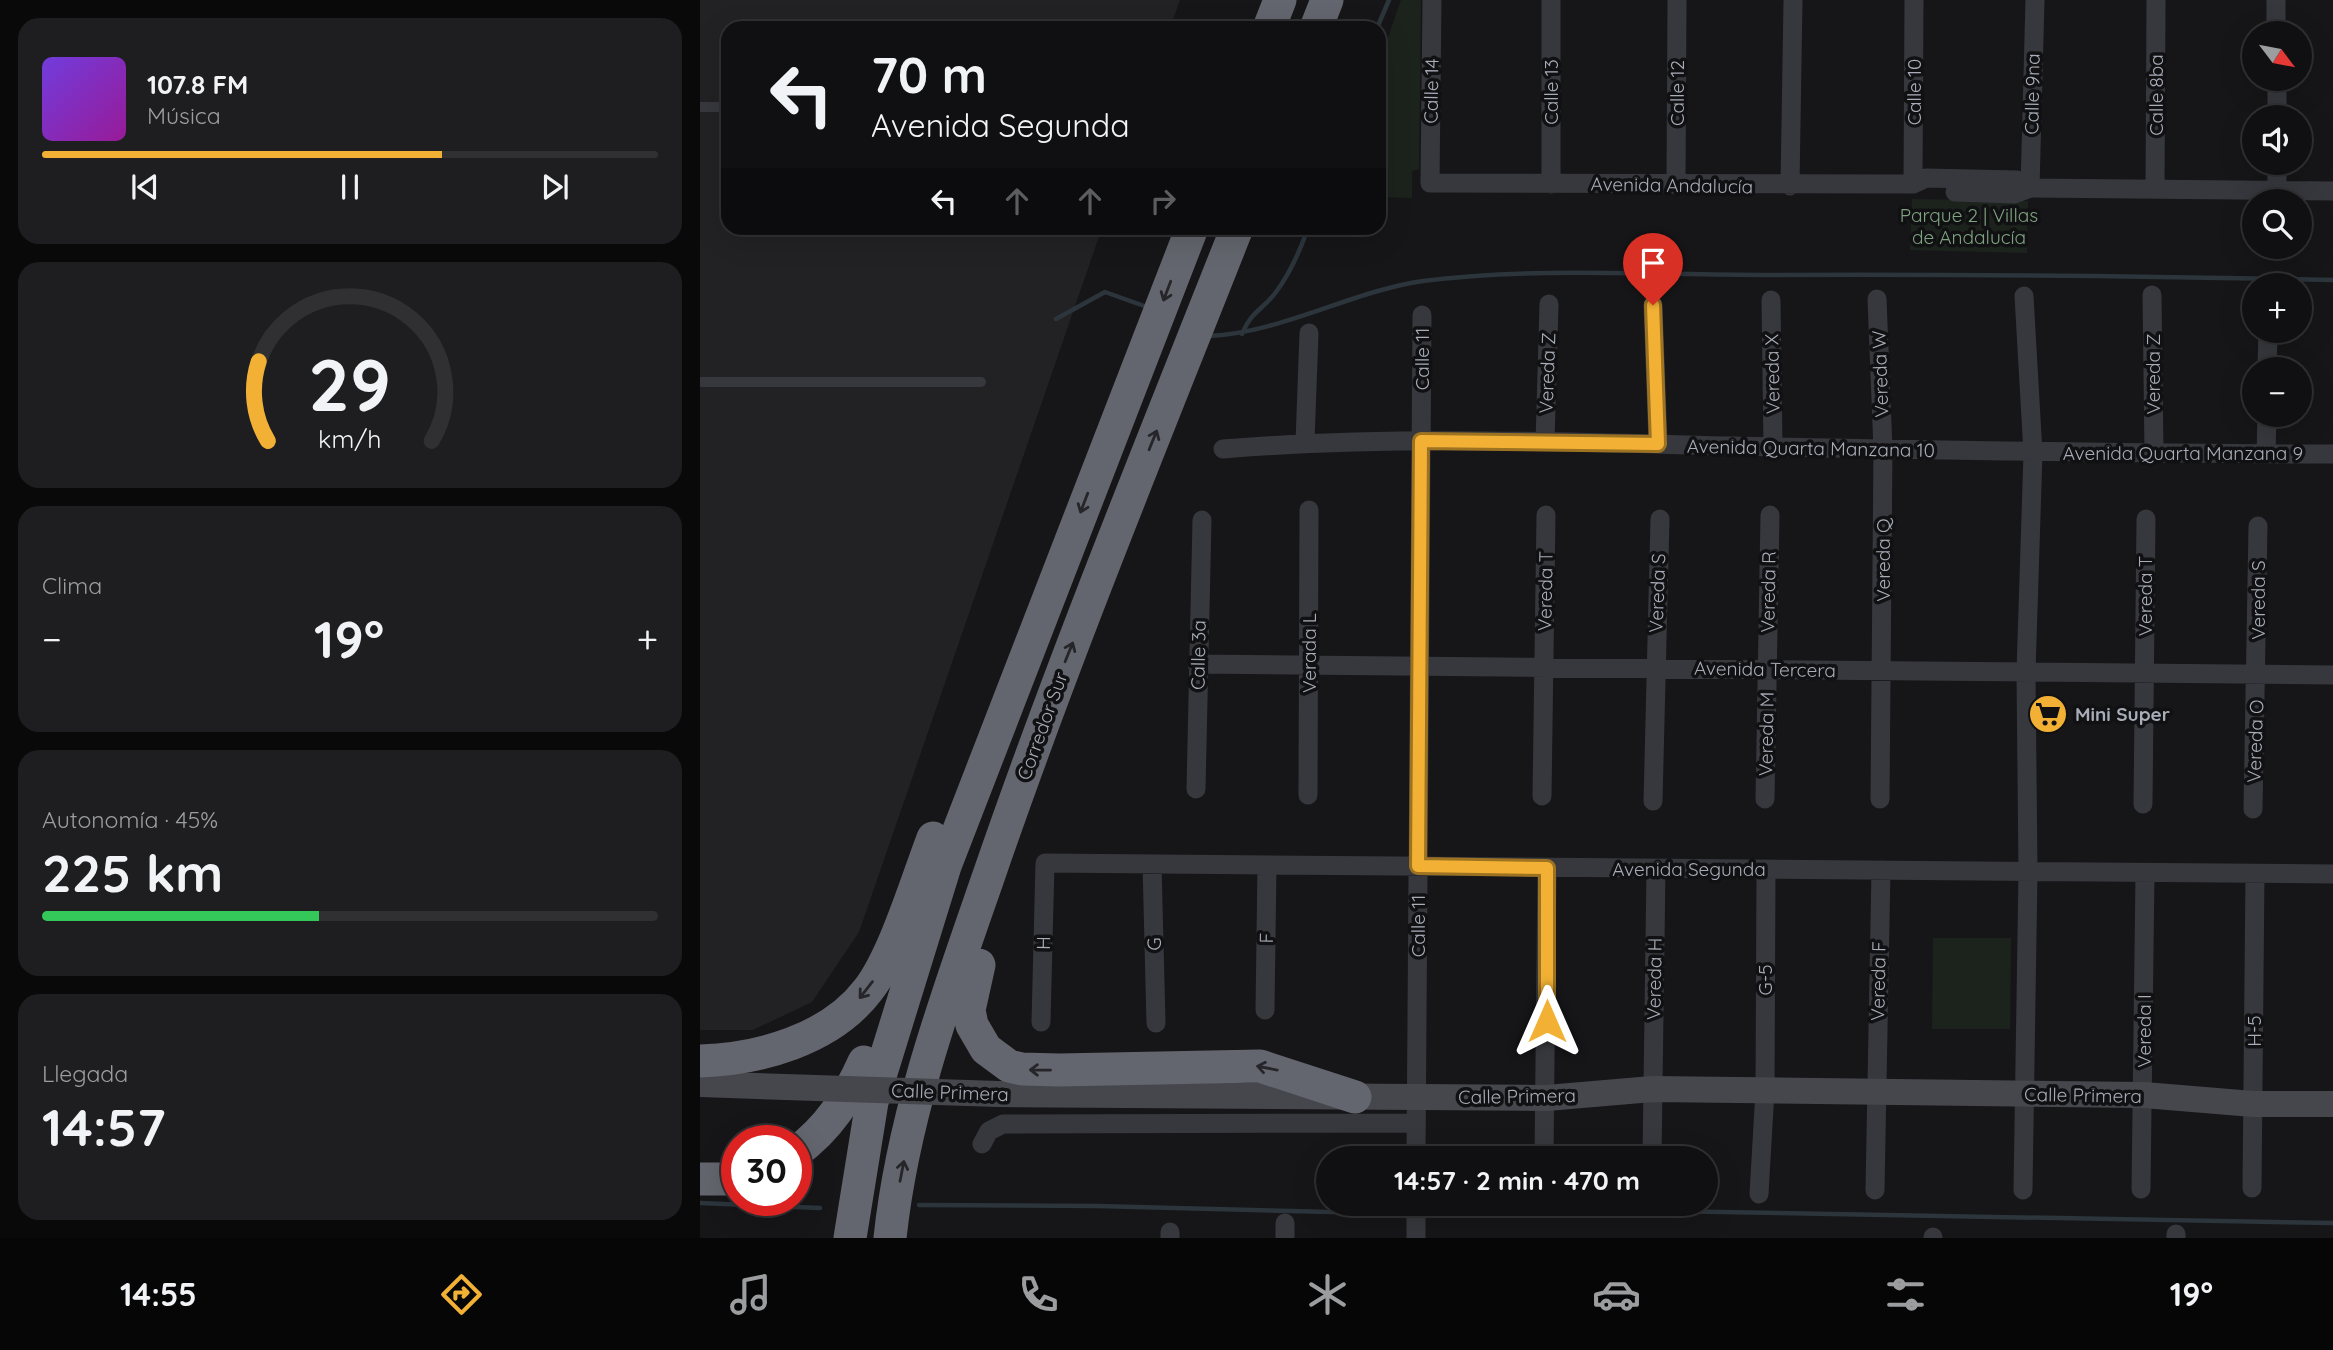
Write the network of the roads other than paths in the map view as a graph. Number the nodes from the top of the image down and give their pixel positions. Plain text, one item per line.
1 (1280, 0) edge
2 (1326, 0) edge
3 (1432, 0) edge
4 (1551, 0) edge
5 (1677, 0) edge
6 (1793, 0) edge
7 (1914, 0) edge
8 (2035, 0) edge
9 (2156, 0) edge
10 (2276, 0) edge
11 (1272, 21) edge
12 (1318, 21) edge
13 (2276, 21) edge
14 (700, 107) edge
15 (721, 107) edge
16 (1430, 183) joint
17 (1551, 184) junction
18 (1913, 184) junction
19 (1676, 185) junction
20 (1790, 186) junction
21 (2030, 188) junction
22 (2155, 190) junction
23 (2242, 191) edge
24 (2312, 191) edge
25 (2333, 191) edge
26 (1189, 235) edge
27 (1234, 235) edge
28 (2152, 295) dead end
29 (2024, 296) dead end
30 (1877, 299) dead end
31 (1771, 300) dead end
32 (1549, 304) dead end
33 (1653, 305) dead end
34 (1422, 315) dead end
35 (1308, 333) dead end
36 (700, 382) edge
37 (981, 382) dead end
38 (2267, 427) edge
39 (1421, 441) junction
40 (1305, 442) junction
41 (1545, 442) junction
42 (1658, 444) junction
43 (1773, 447) junction
44 (1223, 449) dead end
45 (1882, 449) junction
46 (2033, 453) junction
47 (2154, 453) junction
48 (2266, 454) junction
49 (2333, 454) edge
50 (1309, 510) dead end
51 (1546, 515) dead end
52 (1770, 515) dead end
53 (1660, 519) dead end
54 (2146, 519) dead end
55 (1202, 520) dead end
56 (2258, 526) dead end
57 (1066, 550) junction
58 (1197, 664) junction
59 (1310, 664) junction
60 (1420, 666) junction
61 (1544, 667) junction
62 (1655, 668) junction
63 (1767, 669) junction
64 (1882, 671) junction
65 (2026, 672) junction
66 (2145, 673) junction
67 (2258, 674) junction
68 (2333, 675) edge
69 (1044, 716) junction
70 (1196, 789) dead end
71 (1308, 795) dead end
72 (1542, 796) dead end
73 (1765, 799) dead end
74 (1880, 799) dead end
75 (1654, 801) dead end
76 (2143, 804) dead end
77 (2253, 809) dead end
78 (1045, 863) joint
79 (1153, 864) junction
80 (1267, 865) junction
81 (945, 866) junction
82 (1418, 866) junction
83 (1547, 868) junction
84 (1656, 869) junction
85 (1766, 870) junction
86 (1881, 870) junction
87 (2028, 872) junction
88 (2145, 873) junction
89 (2255, 874) junction
90 (2333, 874) edge
91 (1265, 1010) dead end
92 (1041, 1022) dead end
93 (1156, 1023) dead end
94 (700, 1060) edge
95 (700, 1084) edge
96 (1652, 1089) junction
97 (1765, 1091) junction
98 (1876, 1092) junction
99 (2026, 1094) junction
100 (2144, 1095) junction
101 (1356, 1097) junction
102 (1547, 1098) junction
103 (2253, 1104) junction
104 (2333, 1104) edge
105 (1417, 1110) junction
106 (812, 1141) edge
107 (982, 1144) dead end
108 (1416, 1146) edge
109 (1545, 1146) edge
110 (1652, 1146) edge
111 (700, 1179) edge
112 (721, 1179) edge
113 (2252, 1188) dead end
114 (2141, 1189) dead end
115 (1875, 1190) dead end
116 (2023, 1190) dead end
117 (1759, 1194) dead end
118 (1416, 1216) edge
119 (1416, 1235) edge
120 (850, 1238) edge
121 (890, 1238) edge

1 - 11 highway
2 - 12 highway
3 - 16 street, Calle 14
4 - 17 street, Calle 13
5 - 19 street, Calle 12
6 - 20 street
7 - 18 street, Calle 10
8 - 21 street, Calle 9na
9 - 22 street, Calle 8ba
10 - 13 street
14 - 15 lane
16 - 17 street, Avenida Andalucía
17 - 19 street, Avenida Andalucía
18 - 20 street, Avenida Andalucía
18 - 21 street, Avenida Andalucía
19 - 20 street, Avenida Andalucía
21 - 22 street, Avenida Andalucía
22 - 23 street, Avenida Andalucía
24 - 25 street, Avenida Andalucía
26 -> 57 highway, Corredor Sur
69 -> 27 highway, Corredor Sur
28 - 47 street, Vereda Z
29 - 46 street
30 - 45 street, Vereda W
31 - 43 street, Vereda X
32 - 41 street, Vereda Z
33 - 42 street
34 - 39 street, Calle 11
35 - 40 street
36 - 37 lane
38 - 48 street
39 - 40 street, Avenida Quarta Manzana 10
39 - 41 street, Avenida Quarta Manzana 10
39 - 60 street, Calle 11
40 - 44 street, Avenida Quarta Manzana 10
41 - 42 street, Avenida Quarta Manzana 10
42 - 43 street, Avenida Quarta Manzana 10
43 - 45 street, Avenida Quarta Manzana 10
45 - 46 street, Avenida Quarta Manzana 10
45 - 64 street, Vereda Q
46 - 47 street, Avenida Quarta Manzana 9
46 - 65 street
47 - 48 street, Avenida Quarta Manzana 9
48 - 49 street, Avenida Quarta Manzana 9
50 - 59 street, Verada L
51 - 61 street, Vereda T
52 - 63 street, Vereda R
53 - 62 street, Vereda S
54 - 66 street, Vereda T
55 - 58 street, Calle 3a
56 - 67 street, Vereda S
57 - 81 highway, Corredor Sur
57 -> 94 highway
58 - 59 street, Avenida Tercera
58 - 70 street, Calle 3a
59 - 60 street, Avenida Tercera
59 - 71 street, Verada L
60 - 61 street, Avenida Tercera
60 - 82 street, Calle 11
61 - 62 street, Avenida Tercera
61 - 72 street
62 - 63 street, Avenida Tercera
62 - 75 street, Vereda S
63 - 64 street, Avenida Tercera
63 - 73 street, Vereda M
64 - 65 street, Avenida Tercera
64 - 74 street, Vereda Q
65 - 66 street, Avenida Tercera
65 - 87 street
66 - 67 street, Avenida Tercera
66 - 76 street
67 - 68 street, Avenida Tercera
67 - 77 street, Vereda O
101 -> 69 highway
121 -> 69 highway, Corredor Sur
78 - 79 street, Avenida Segunda
78 - 92 street, H
79 - 80 street, Avenida Segunda
79 - 93 street, G
80 - 82 street, Avenida Segunda
80 - 91 street, F
81 - 106 highway
81 - 120 highway, Corredor Sur
82 - 83 street, Avenida Segunda
82 - 105 street, Calle 11
83 - 84 street, Avenida Segunda
83 - 102 street
84 - 85 street, Avenida Segunda
84 - 96 street, Vereda H
85 - 86 street, Avenida Segunda
85 - 97 street, G-5
86 - 87 street, Avenida Segunda
86 - 98 street, Vereda F
87 - 88 street, Avenida Segunda
87 - 99 street
88 - 89 street, Avenida Segunda
88 - 100 street, Vereda I
89 - 90 street, Avenida Segunda
89 - 103 street, H-5
95 - 101 street, Calle Primera, bridge
96 - 97 street, Calle Primera
96 - 102 street, Calle Primera
96 - 110 street, Vereda H
97 - 98 street, Calle Primera
97 - 117 street, G-5
98 - 99 street, Calle Primera
98 - 115 street, Vereda F
99 - 100 street, Calle Primera
99 - 116 street
100 - 103 street, Calle Primera
100 - 114 street, Vereda I
101 - 105 street, Calle Primera
102 - 105 street, Calle Primera
102 - 109 street
103 - 104 street, Calle Primera
103 - 113 street, H-5
105 - 107 street, Calle Primera
105 - 108 street, Calle 11
111 - 112 highway
118 - 119 street

